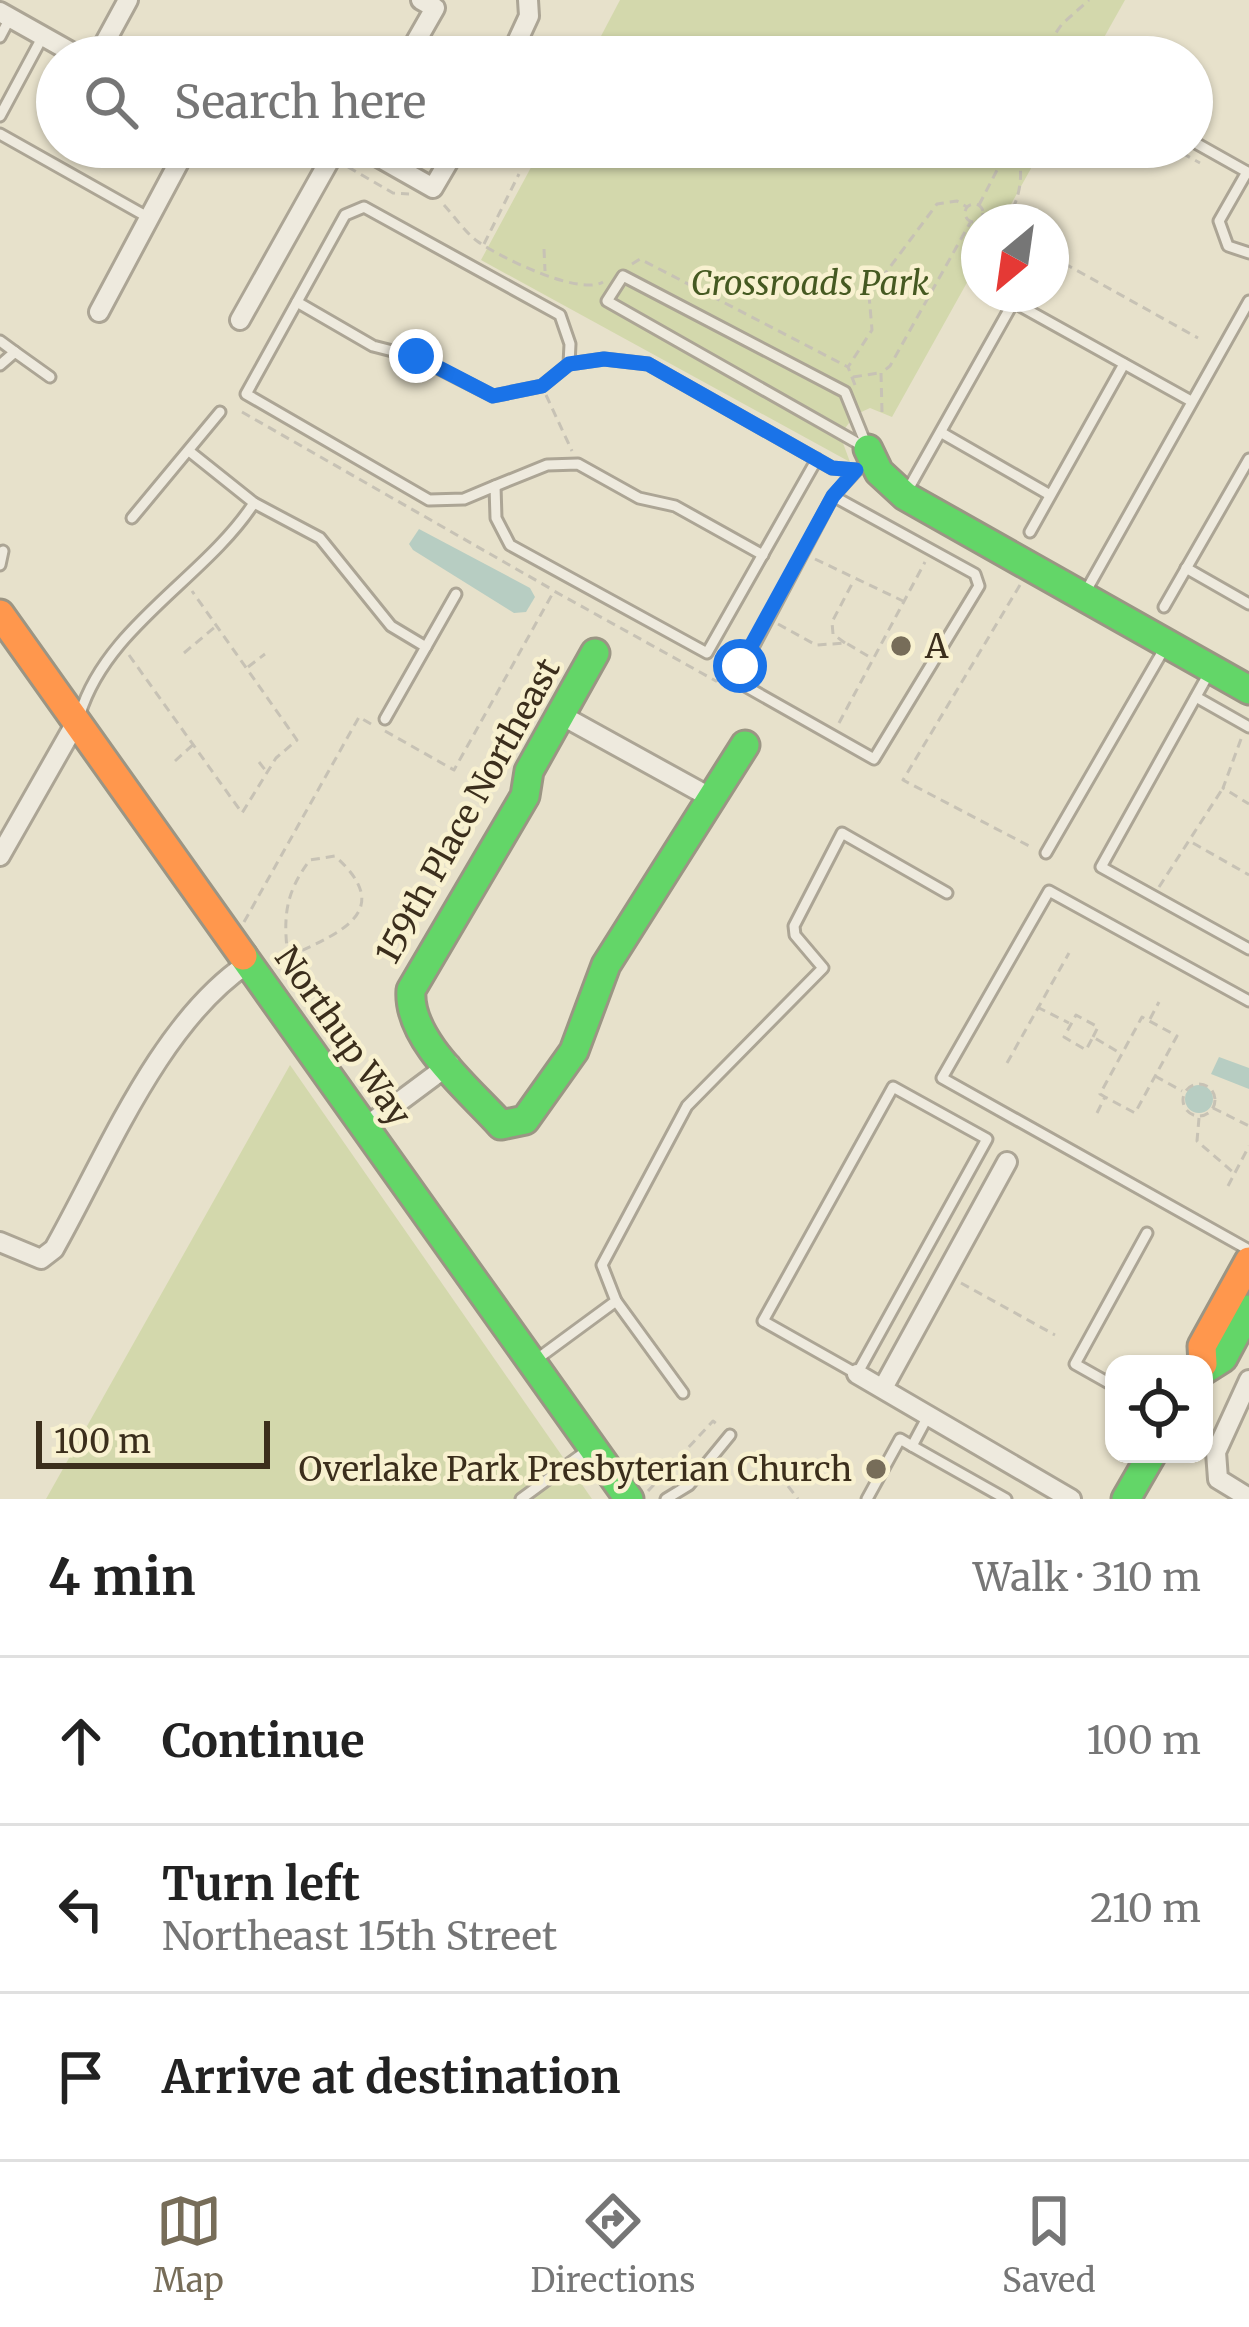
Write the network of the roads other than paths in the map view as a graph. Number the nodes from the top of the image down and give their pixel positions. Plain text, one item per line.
1 (128, 0) edge
2 (544, 0) edge
3 (428, 4) edge
4 (528, 8) edge
5 (5, 15) edge
6 (43, 36) edge
7 (108, 36) edge
8 (415, 36) edge
9 (0, 37) edge
10 (36, 49) edge
11 (0, 116) edge
12 (0, 134) edge
13 (1213, 153) edge
14 (36, 154) edge
15 (60, 168) edge
16 (176, 168) edge
17 (325, 168) edge
18 (398, 168) edge
19 (445, 168) edge
20 (1248, 172) edge
21 (151, 219) junction
22 (1249, 253) edge
23 (1249, 301) edge
24 (297, 302) junction
25 (99, 312) dead end
26 (1008, 312) edge
27 (1039, 312) edge
28 (240, 320) dead end
29 (1244, 321) edge
30 (0, 341) edge
31 (15, 352) junction
32 (569, 364) junction
33 (1124, 364) junction
34 (0, 365) edge
35 (50, 376) dead end
36 (1191, 401) junction
37 (220, 412) dead end
38 (942, 433) junction
39 (189, 451) junction
40 (817, 460) junction
41 (868, 464) junction
42 (1247, 465) edge
43 (495, 486) junction
44 (1050, 495) junction
45 (833, 496) junction
46 (905, 496) junction
47 (254, 503) junction
48 (132, 518) dead end
49 (1030, 532) dead end
50 (974, 534) junction
51 (3, 550) edge
52 (763, 555) junction
53 (957, 564) junction
54 (0, 565) edge
55 (1186, 568) junction
56 (456, 594) dead end
57 (1083, 596) junction
58 (1249, 604) edge
59 (1164, 607) dead end
60 (0, 614) edge
61 (1167, 644) junction
62 (427, 647) junction
63 (596, 653) dead end
64 (1212, 669) junction
65 (1249, 690) edge
66 (1196, 697) junction
67 (561, 715) junction
68 (78, 719) junction
69 (385, 719) dead end
70 (1247, 726) edge
71 (745, 746) dead end
72 (715, 800) junction
73 (1046, 853) road end
74 (0, 856) edge
75 (946, 893) dead end
76 (1249, 949) edge
77 (261, 966) junction
78 (1249, 1001) edge
79 (450, 1064) junction
80 (364, 1128) junction
81 (1007, 1162) dead end
82 (1147, 1233) dead end
83 (0, 1242) edge
84 (1249, 1250) edge
85 (1249, 1261) edge
86 (616, 1301) junction
87 (1249, 1310) edge
88 (1203, 1355) edge
89 (532, 1362) junction
90 (1213, 1363) edge
91 (1213, 1372) edge
92 (857, 1374) junction
93 (1105, 1381) edge
94 (1246, 1385) edge
95 (883, 1388) junction
96 (683, 1393) dead end
97 (928, 1417) junction
98 (730, 1435) road end
99 (592, 1446) junction
100 (912, 1446) junction
101 (1148, 1463) edge
102 (638, 1496) edge
103 (1130, 1498) edge
104 (1249, 1498) edge
105 (521, 1499) edge
106 (666, 1499) edge
107 (867, 1499) edge
108 (1006, 1499) edge
109 (1071, 1499) edge

1 - 7 street
2 - 4 street
3 - 8 street
5 - 6 street
5 - 9 lane
10 - 11 lane
12 - 14 lane
13 - 20 lane
15 - 21 lane
16 - 21 street
17 - 28 street
18 - 19 street
20 - 22 lane
21 - 25 street
23 - 29 lane
24 - 32 lane
24 - 32 lane
24 - 43 lane
26 - 38 lane
27 - 33 lane
29 - 36 lane
30 - 31 lane
31 - 34 lane
31 - 35 lane
32 - 40 lane
33 - 36 lane
33 - 44 lane
36 - 57 lane
37 - 39 lane
38 - 44 lane
38 - 46 lane
39 - 47 lane
39 - 48 lane
40 - 41 lane
40 - 52 lane
41 - 41 lane
41 - 45 lane
41 - 46 street
42 - 55 lane
43 - 52 lane
43 - 52 lane
44 - 49 lane
45 - 53 lane
45 - 53 lane
46 - 50 street
47 - 62 lane
47 - 68 lane
50 - 53 lane
50 - 57 street
51 - 54 lane
55 - 58 lane
55 - 59 lane
56 - 62 lane
57 - 61 street
60 - 68 street, Northup Way
61 - 64 street
61 - 73 lane
62 - 69 lane
63 - 67 street, 159th Place Northeast
64 - 65 street
64 - 66 lane
66 - 70 lane
66 - 76 lane
67 - 72 street
67 - 79 street, 159th Place Northeast
68 - 74 street
68 - 77 street, Northup Way
71 - 72 street
72 - 79 street, 159th Place Northeast
75 - 86 lane
77 - 80 street, Northup Way
77 - 83 street
78 - 84 lane
79 - 80 street
80 - 89 street, Northup Way
81 - 95 street
82 - 93 lane
85 - 88 street
86 - 89 lane
86 - 96 lane
87 - 90 street
89 - 99 street, Northup Way
91 - 94 street
92 - 92 lane
92 - 95 street
94 - 104 street
95 - 97 street
97 - 100 lane
97 - 109 street
98 - 106 lane
99 - 102 street, Northup Way
99 - 105 lane
100 - 107 lane
100 - 108 lane
101 - 103 street

